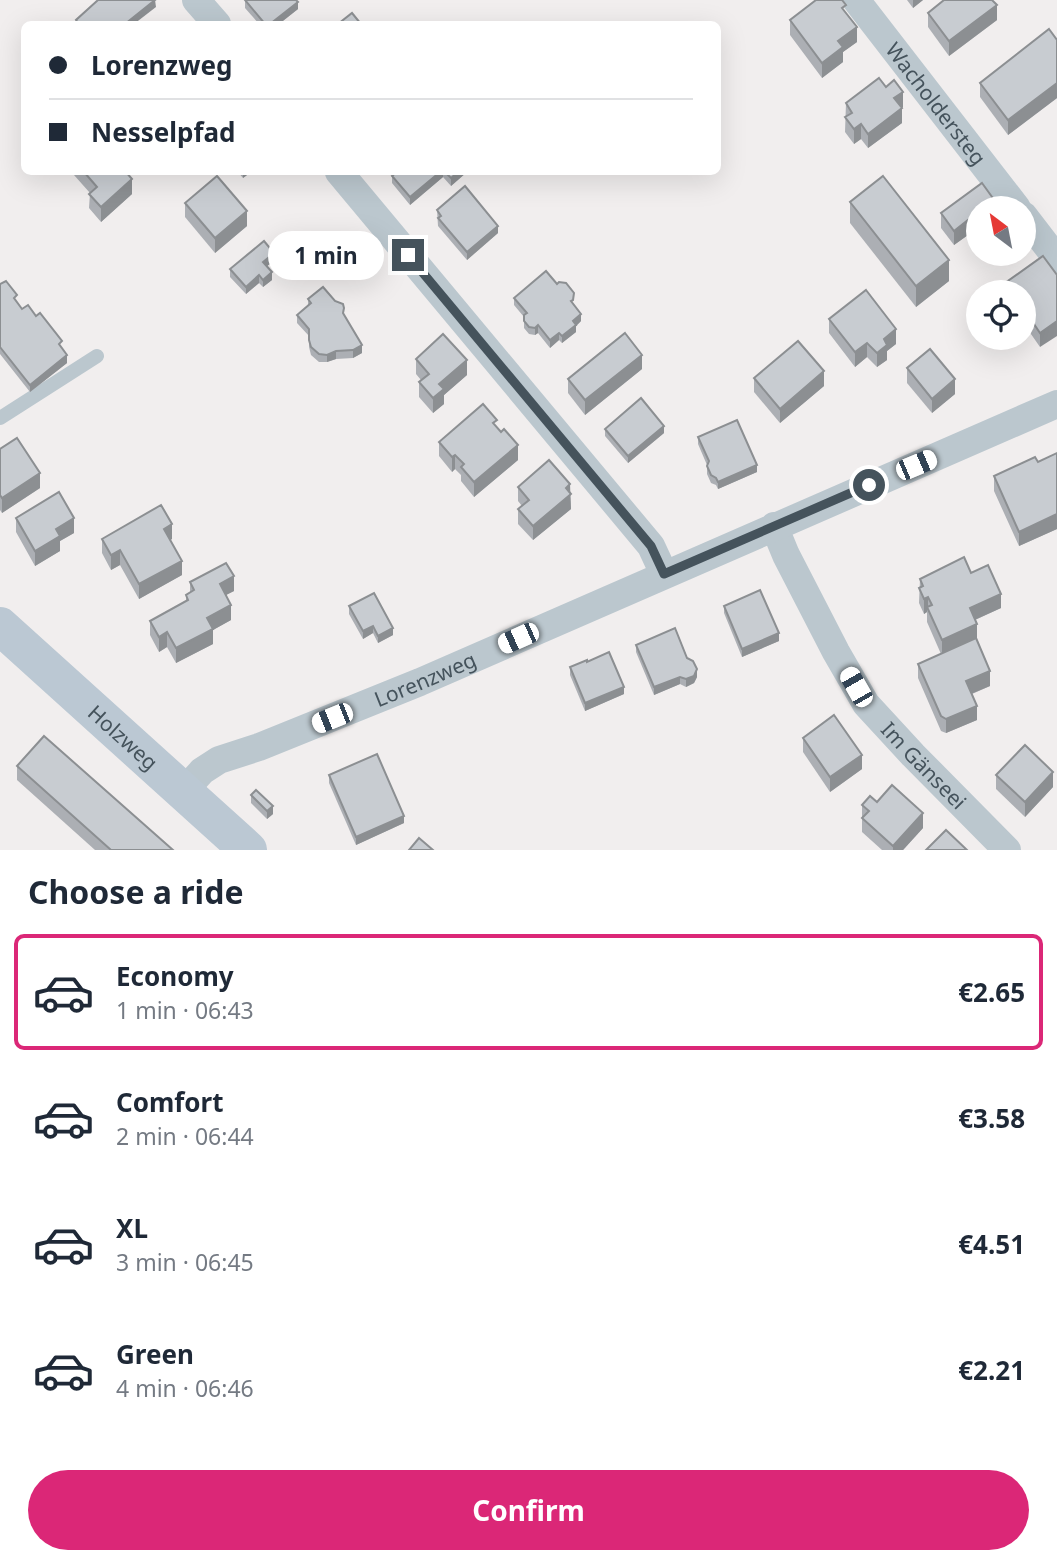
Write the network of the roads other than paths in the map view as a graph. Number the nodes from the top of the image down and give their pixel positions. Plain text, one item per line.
1 (196, 0) edge
2 (856, 0) edge
3 (214, 21) edge
4 (342, 175) edge
5 (1008, 196) edge
6 (1036, 232) edge
7 (1057, 260) edge
8 (97, 356) dead end
9 (1057, 404) edge
10 (0, 418) edge
11 (774, 526) junction
12 (664, 574) junction
13 (0, 626) edge
14 (183, 792) junction
15 (248, 850) edge
16 (1007, 850) edge

1 - 3 street
2 - 5 street, Wacholdersteg
4 - 12 street
6 - 7 street
8 - 10 lane
9 - 11 street, Lorenzweg
11 - 12 street, Lorenzweg
11 - 16 street, Im Gänseei
12 - 14 street, Lorenzweg
13 - 14 street, Holzweg
14 - 15 street, Holzweg

